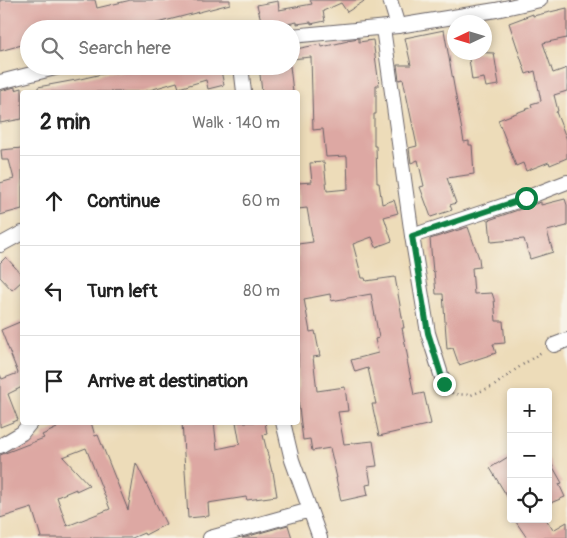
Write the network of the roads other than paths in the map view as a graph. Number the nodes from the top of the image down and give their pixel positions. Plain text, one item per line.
1 (390, 0) edge
2 (540, 0) edge
3 (398, 26) junction
4 (383, 28) junction
5 (300, 35) edge
6 (28, 75) edge
7 (242, 75) edge
8 (0, 82) edge
9 (244, 90) edge
10 (567, 182) edge
11 (20, 234) edge
12 (412, 236) junction
13 (0, 245) edge
14 (444, 384) road end
15 (29, 425) edge
16 (283, 425) edge
17 (0, 446) edge
18 (310, 510) junction
19 (210, 538) edge
20 (320, 538) edge

1 - 3 street
2 - 3 street
3 - 4 street
4 - 5 street
4 - 12 street
6 - 8 street
7 - 9 street
10 - 12 street
11 - 13 street
12 - 14 street
15 - 17 street
16 - 18 street
18 - 19 street
18 - 20 street

